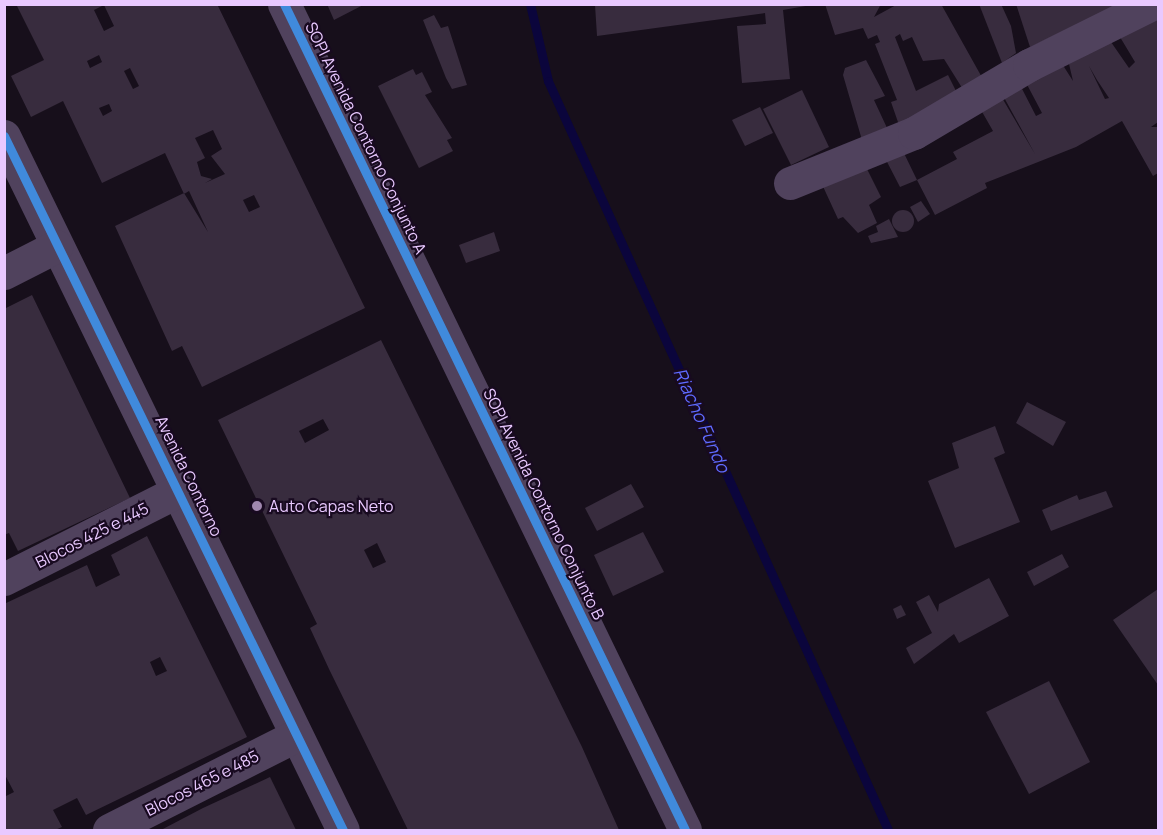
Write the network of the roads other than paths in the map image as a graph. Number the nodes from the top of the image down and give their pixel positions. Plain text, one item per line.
1 (284, 4) edge
2 (1152, 4) edge
3 (4, 136) edge
4 (790, 183) dead end
5 (57, 246) junction
6 (4, 273) edge
7 (420, 284) joint
8 (180, 490) junction
9 (4, 579) edge
10 (295, 736) junction
11 (109, 831) edge
12 (343, 831) edge
13 (685, 831) edge

1 - 7 street, SOPI Avenida Contorno Conjunto A
2 - 4 street
3 - 5 street, Avenida Contorno
5 - 6 street
5 - 8 street, Avenida Contorno
7 - 13 street, SOPI Avenida Contorno Conjunto B
8 - 9 street, Blocos 425 e 445
8 - 10 street, Avenida Contorno
10 - 11 street, Blocos 465 e 485
10 - 12 street, Avenida Contorno

